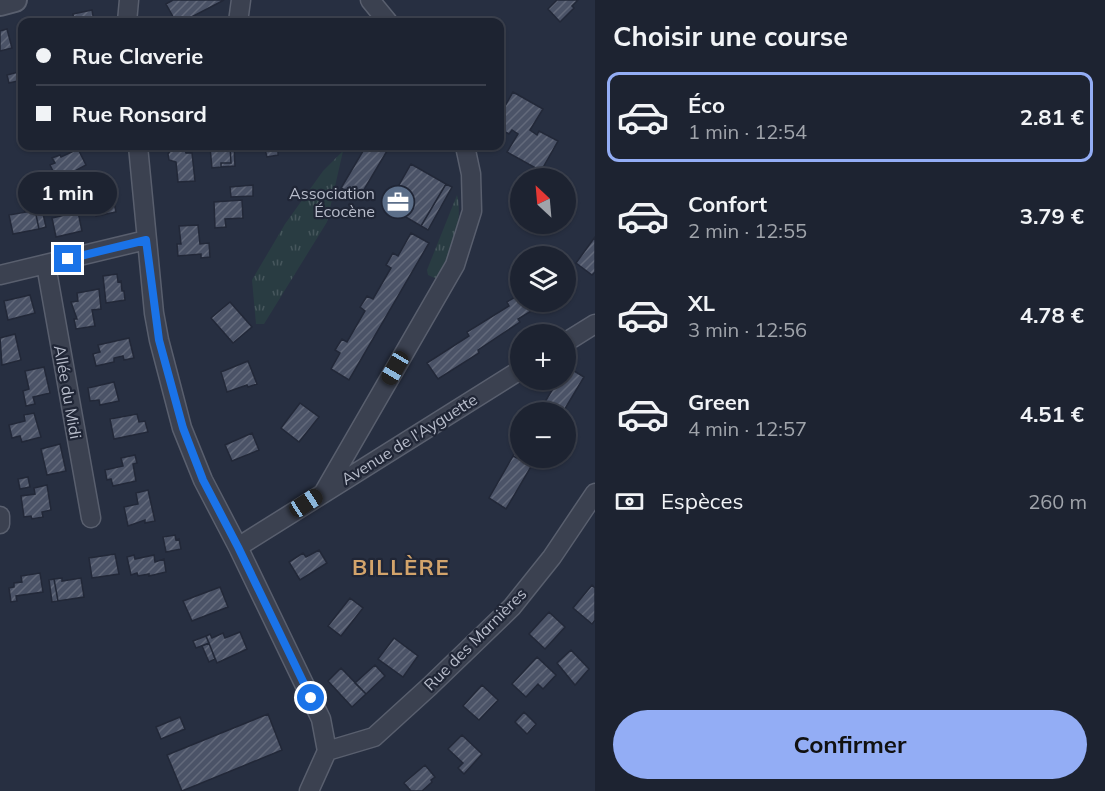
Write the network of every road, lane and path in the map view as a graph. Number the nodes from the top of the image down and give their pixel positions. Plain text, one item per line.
1 (15, 0) edge
2 (129, 0) edge
3 (241, 0) edge
4 (370, 0) edge
5 (0, 3) edge
6 (127, 18) edge
7 (239, 18) edge
8 (385, 18) edge
9 (138, 150) edge
10 (466, 150) edge
11 (146, 240) junction
12 (46, 265) junction
13 (0, 275) edge
14 (595, 324) edge
15 (576, 336) edge
16 (510, 376) edge
17 (324, 492) junction
18 (595, 493) edge
19 (0, 516) edge
20 (91, 518) dead end
21 (0, 524) edge
22 (238, 547) junction
23 (327, 751) junction
24 (309, 791) edge

1 - 5 street
2 - 6 street
3 - 7 street
4 - 8 street
9 - 11 street
10 - 17 street
11 - 12 street
11 - 22 street
12 - 13 street
12 - 20 street, Allée du Midi
14 - 15 street
16 - 17 street, Avenue de l'Ayguette
17 - 22 street, Avenue de l'Ayguette
18 - 23 street, Rue des Marnières
19 - 21 street
22 - 23 street
23 - 24 street

